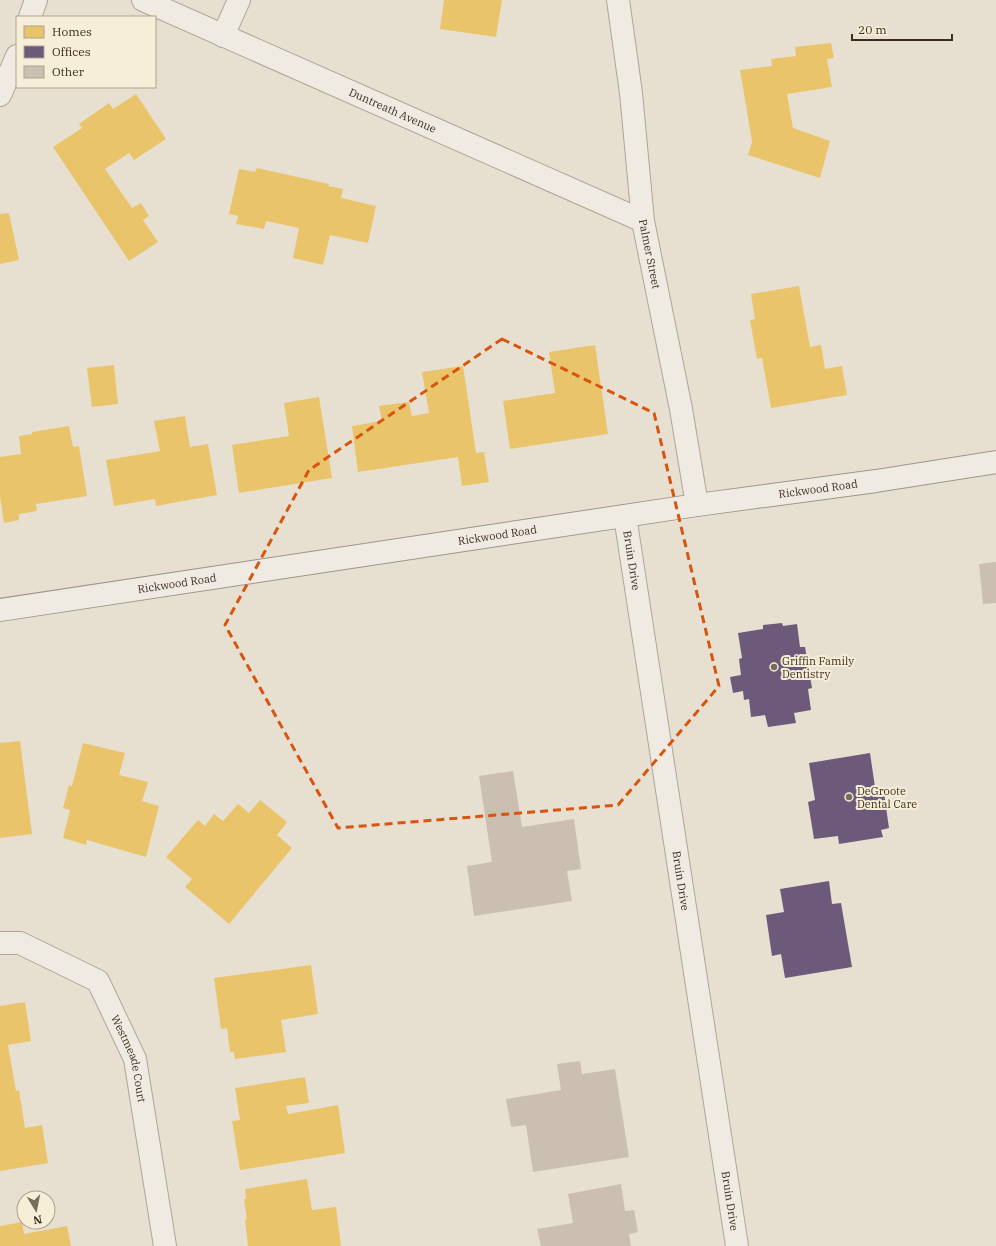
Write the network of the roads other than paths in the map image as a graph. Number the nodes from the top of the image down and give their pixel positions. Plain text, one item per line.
1 (36, 0) edge
2 (143, 0) edge
3 (239, 0) edge
4 (618, 0) edge
5 (30, 16) edge
6 (223, 36) junction
7 (16, 58) edge
8 (0, 95) edge
9 (642, 221) junction
10 (996, 462) edge
11 (697, 505) junction
12 (625, 516) junction
13 (0, 610) edge
14 (0, 943) edge
15 (165, 1246) edge
16 (737, 1246) edge

1 - 5 street
2 - 6 street, Duntreath Avenue
3 - 6 street
4 - 9 street, Palmer Street
6 - 9 street, Duntreath Avenue
7 - 8 street
9 - 11 street, Palmer Street
10 - 11 street, Rickwood Road
11 - 12 street, Rickwood Road
12 - 13 street, Rickwood Road
12 - 16 street, Bruin Drive
14 - 15 street, Westmeade Court

